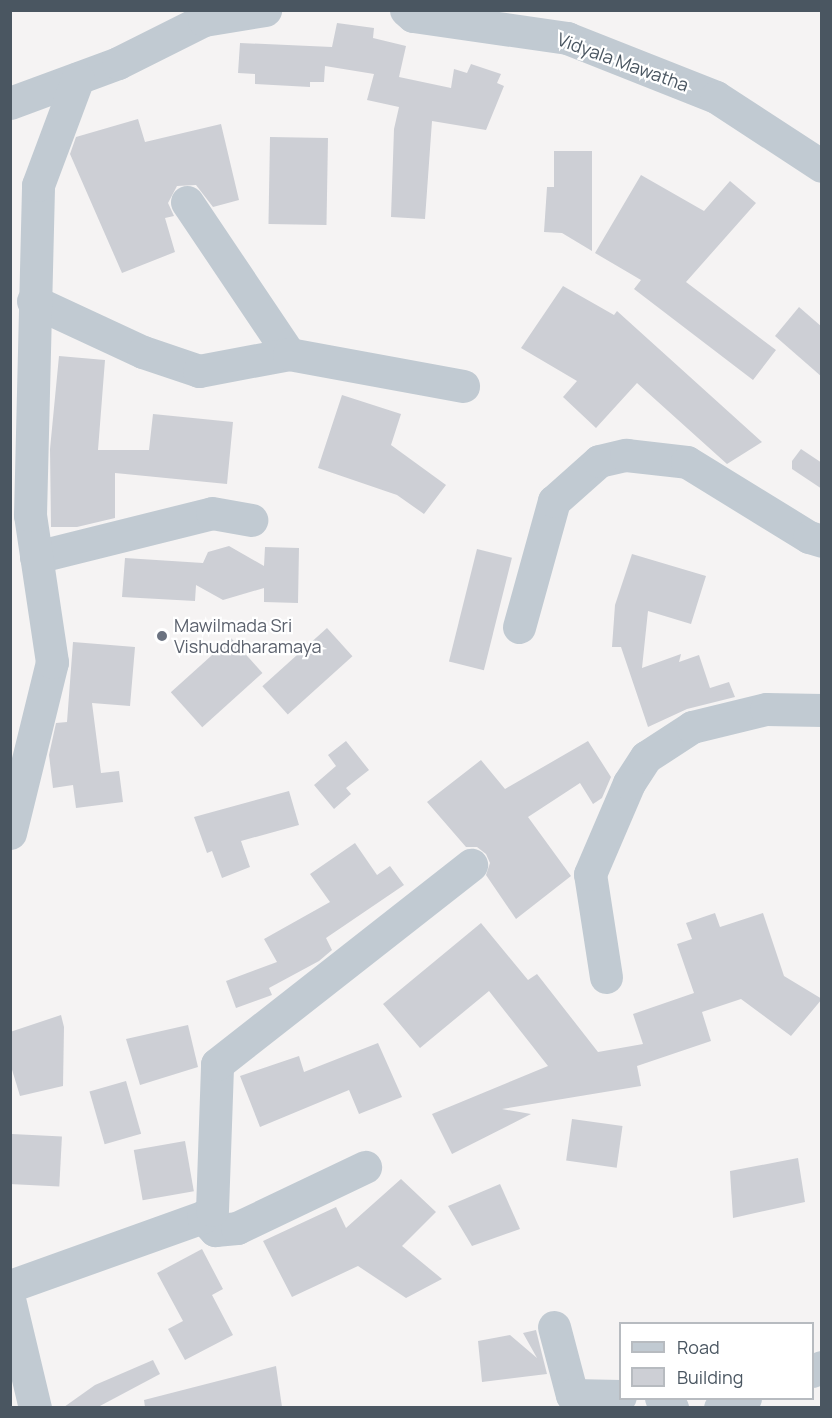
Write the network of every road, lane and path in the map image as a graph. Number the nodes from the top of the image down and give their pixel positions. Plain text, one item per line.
1 (265, 10) edge
2 (406, 10) edge
3 (78, 78) junction
4 (10, 103) edge
5 (822, 166) edge
6 (187, 201) dead end
7 (33, 301) junction
8 (289, 354) junction
9 (463, 386) dead end
10 (20, 519) edge
11 (251, 519) dead end
12 (822, 541) edge
13 (36, 557) junction
14 (519, 627) dead end
15 (822, 710) edge
16 (10, 833) edge
17 (471, 865) dead end
18 (606, 977) dead end
19 (365, 1167) dead end
20 (203, 1217) junction
21 (10, 1286) edge
22 (10, 1303) edge
23 (554, 1327) dead end
24 (619, 1395) edge
25 (739, 1400) edge
26 (35, 1407) edge
27 (720, 1407) edge

1 - 3 street
2 - 5 street, Vidyala Mawatha
3 - 4 street
3 - 7 street
6 - 8 street
7 - 8 street
7 - 10 street
8 - 9 street
10 - 13 street
11 - 13 street
12 - 14 street
13 - 16 street
15 - 18 street
17 - 20 street
19 - 20 street
20 - 21 street
22 - 26 street
23 - 24 street
25 - 27 street

